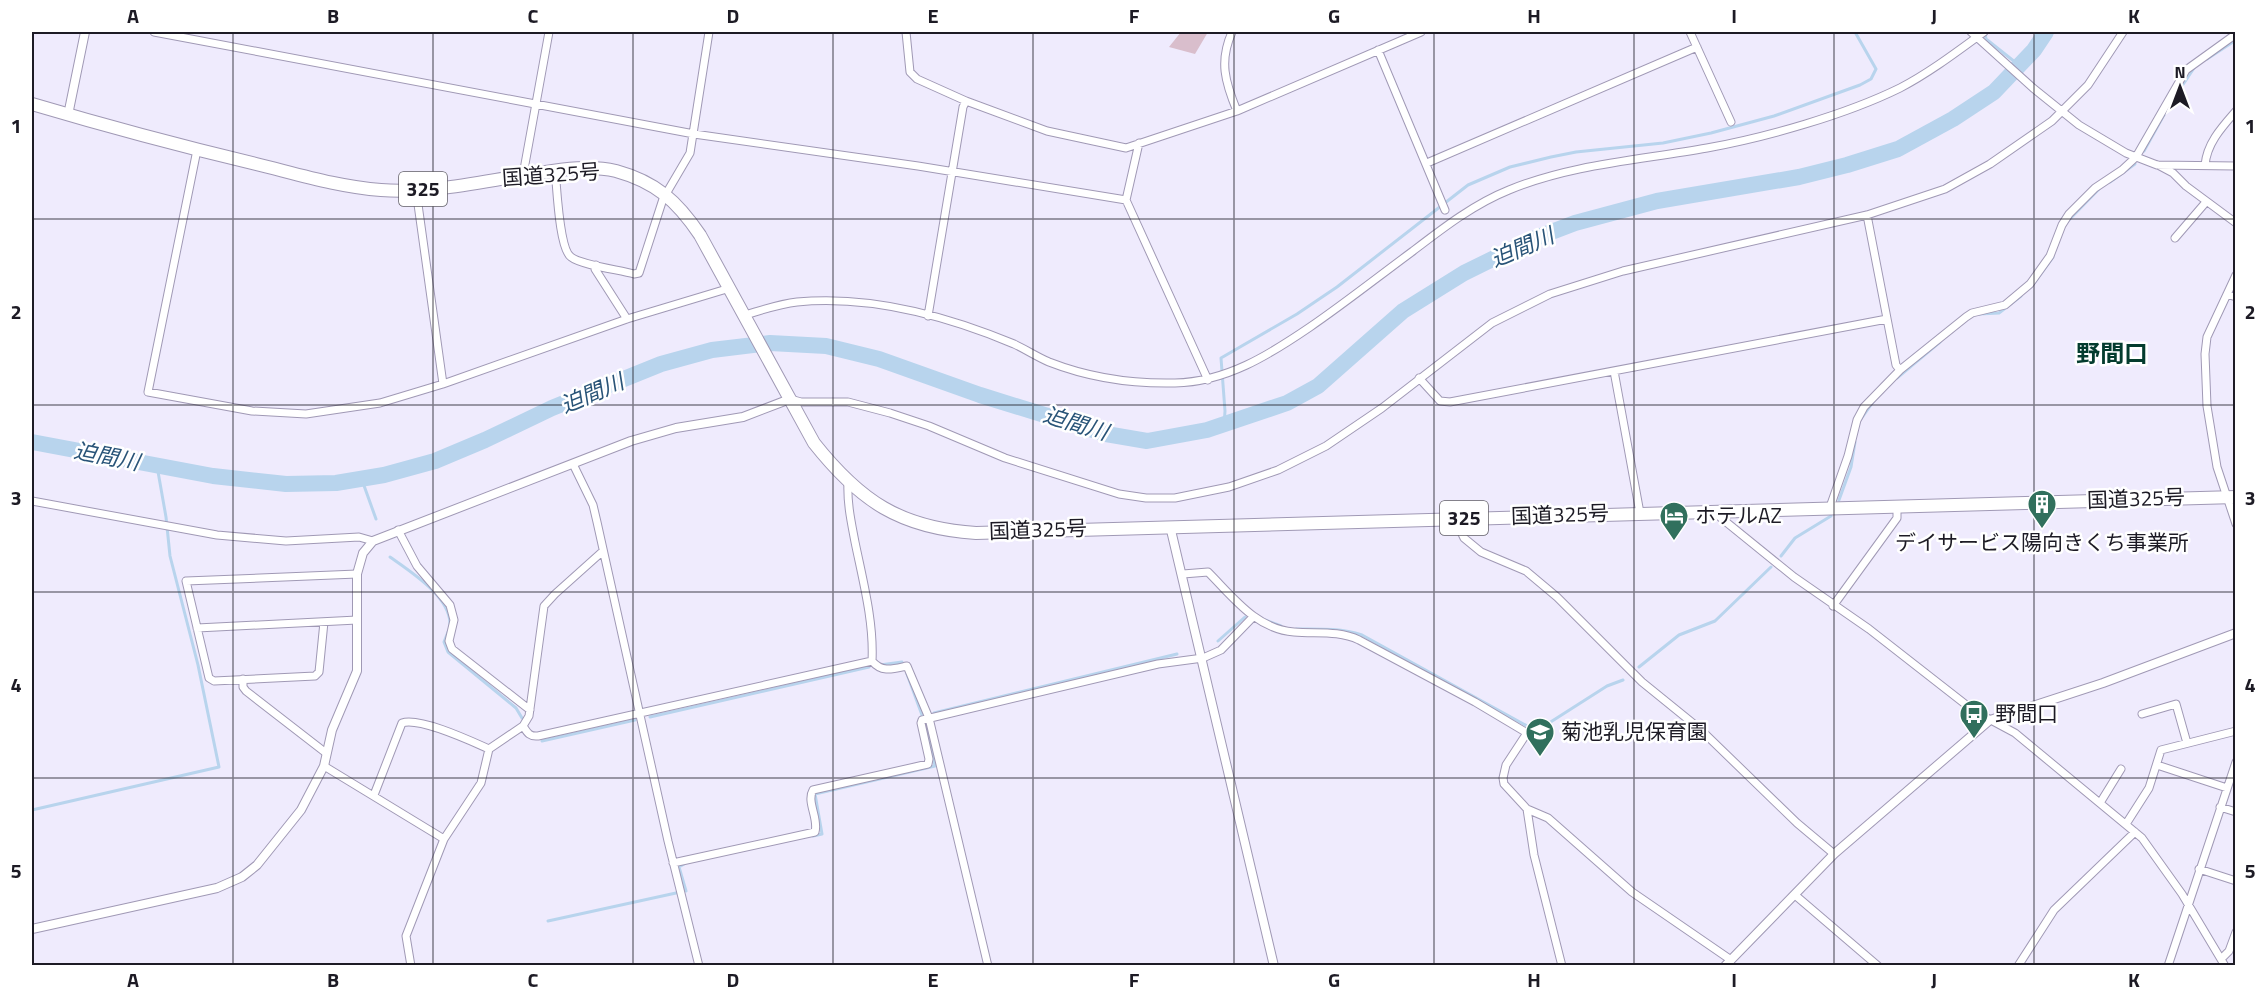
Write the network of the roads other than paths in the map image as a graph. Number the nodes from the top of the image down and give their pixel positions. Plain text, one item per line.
1 (85, 32) edge
2 (154, 32) edge
3 (549, 32) edge
4 (709, 32) edge
5 (906, 32) edge
6 (1233, 32) edge
7 (1421, 32) edge
8 (1690, 32) edge
9 (1984, 32) edge
10 (2123, 32) edge
11 (1974, 34) edge
12 (2235, 34) edge
13 (1697, 47) junction
14 (1378, 50) junction
15 (966, 101) junction
16 (32, 104) edge
17 (536, 105) junction
18 (1237, 111) junction
19 (2062, 111) junction
20 (2235, 111) edge
21 (68, 115) junction
22 (1731, 122) dead end
23 (694, 134) junction
24 (1139, 143) junction
25 (197, 150) junction
26 (2136, 157) junction
27 (1426, 164) junction
28 (2157, 165) junction
29 (2205, 165) junction
30 (2235, 166) edge
31 (555, 171) junction
32 (952, 172) junction
33 (523, 175) junction
34 (416, 190) junction
35 (666, 194) junction
36 (1126, 201) junction
37 (2206, 202) junction
38 (1445, 210) dead end
39 (1867, 215) junction
40 (2235, 223) edge
41 (2175, 238) dead end
42 (596, 265) junction
43 (2235, 275) edge
44 (730, 288) junction
45 (2227, 294) junction
46 (2235, 297) edge
47 (928, 316) junction
48 (746, 318) junction
49 (627, 319) junction
50 (1887, 319) junction
51 (1900, 370) junction
52 (1614, 371) junction
53 (1419, 378) junction
54 (1208, 380) junction
55 (443, 384) junction
56 (790, 399) junction
57 (573, 464) junction
58 (848, 482) junction
59 (2230, 497) edge
60 (32, 501) edge
61 (1897, 505) junction
62 (1830, 507) junction
63 (1714, 511) junction
64 (1640, 513) junction
65 (1454, 519) junction
66 (2235, 524) edge
67 (1170, 526) junction
68 (398, 530) junction
69 (373, 541) junction
70 (603, 550) junction
71 (357, 574) junction
72 (1183, 574) junction
73 (1833, 606) junction
74 (1253, 617) junction
75 (357, 620) junction
76 (324, 622) junction
77 (197, 628) junction
78 (2235, 633) edge
79 (1203, 658) junction
80 (872, 662) junction
81 (243, 679) junction
82 (530, 710) junction
83 (641, 713) junction
84 (2142, 714) dead end
85 (929, 718) junction
86 (1990, 720) junction
87 (523, 726) junction
88 (2235, 731) edge
89 (2187, 743) junction
90 (489, 749) junction
91 (326, 753) junction
92 (2235, 764) edge
93 (2157, 765) junction
94 (324, 766) junction
95 (2121, 769) dead end
96 (2227, 788) junction
97 (374, 795) junction
98 (2100, 803) junction
99 (2220, 807) junction
100 (1527, 809) junction
101 (2235, 812) edge
102 (2126, 824) junction
103 (2135, 832) junction
104 (444, 839) junction
105 (1834, 854) junction
106 (674, 863) junction
107 (2199, 869) junction
108 (2235, 881) edge
109 (1795, 895) junction
110 (2188, 904) junction
111 (32, 929) edge
112 (2235, 932) edge
113 (2223, 962) edge
114 (1728, 963) edge
115 (411, 966) edge
116 (699, 966) edge
117 (988, 966) edge
118 (1274, 966) edge
119 (1562, 966) edge
120 (1878, 966) edge
121 (2018, 966) edge
122 (2168, 966) edge

1 - 21 street
2 - 17 street
3 - 17 street
4 - 23 street
5 - 15 street
6 - 18 street
7 - 14 street
8 - 13 street
9 - 11 street
10 - 19 street
11 - 19 street
11 - 54 street
12 - 26 street
13 - 22 street
13 - 27 street
14 - 18 street
14 - 27 street
15 - 24 street
15 - 32 street
16 - 21 highway, 国道325号 / 325
17 - 23 street
17 - 33 street
18 - 24 street
19 - 26 street
19 - 39 street
20 - 29 street
21 - 25 highway, 国道325号 / 325
23 - 32 street
23 - 35 street
24 - 36 street
25 - 34 highway, 国道325号 / 325
25 - 55 street
26 - 28 street
26 - 51 street
27 - 38 street
28 - 29 street
28 - 37 street
29 - 30 street
31 - 33 highway, 国道325号 / 325
31 - 35 highway, 国道325号 / 325
31 - 42 street
32 - 36 street
32 - 47 street
33 - 34 highway, 国道325号 / 325
34 - 55 street
35 - 42 street
35 - 44 highway, 国道325号 / 325
36 - 54 street
37 - 40 street
37 - 41 street
39 - 50 street
39 - 53 street
42 - 49 street
43 - 45 street
44 - 48 highway, 国道325号 / 325
44 - 49 street
45 - 46 street
45 - 59 street
47 - 48 street
47 - 54 street
48 - 56 highway, 国道325号 / 325
49 - 55 street
50 - 51 street
50 - 52 street
51 - 62 street
52 - 53 street
52 - 64 street
53 - 56 street
56 - 57 street
56 - 58 highway, 国道325号 / 325
57 - 68 street
57 - 70 street
58 - 67 highway, 国道325号 / 325
58 - 80 street
59 - 61 highway, 国道325号 / 325
59 - 66 street
60 - 69 street
61 - 62 highway, 国道325号 / 325
61 - 73 street
62 - 63 highway, 国道325号 / 325
63 - 64 highway, 国道325号 / 325
63 - 73 street
64 - 65 highway, 国道325号 / 325
65 - 67 highway, 国道325号 / 325
65 - 105 street
67 - 72 street
68 - 69 street
68 - 82 street
69 - 71 street
70 - 82 street
70 - 83 street
71 - 75 street
71 - 77 street
72 - 74 street
72 - 79 street
73 - 86 street
74 - 79 street
74 - 100 street
75 - 76 street
75 - 91 street
76 - 77 street
76 - 81 street
77 - 81 street
78 - 86 street
79 - 85 street
79 - 118 street
80 - 83 street
80 - 85 street
81 - 91 street
82 - 87 street
83 - 87 street
83 - 106 street
84 - 89 street
85 - 106 street
85 - 117 street
86 - 98 street
86 - 105 street
87 - 90 street
88 - 89 street
89 - 93 street
90 - 97 street
90 - 104 street
91 - 94 street
92 - 96 street
93 - 96 street
93 - 102 street
94 - 97 street
94 - 111 street
95 - 98 street
96 - 99 street
97 - 104 street
98 - 102 street
99 - 101 street
99 - 107 street
100 - 114 street
100 - 119 street
102 - 103 street
103 - 110 street
103 - 121 street
104 - 115 street
105 - 109 street
106 - 116 street
107 - 108 street
107 - 110 street
109 - 114 street
109 - 120 street
110 - 113 street
110 - 122 street
112 - 113 street

